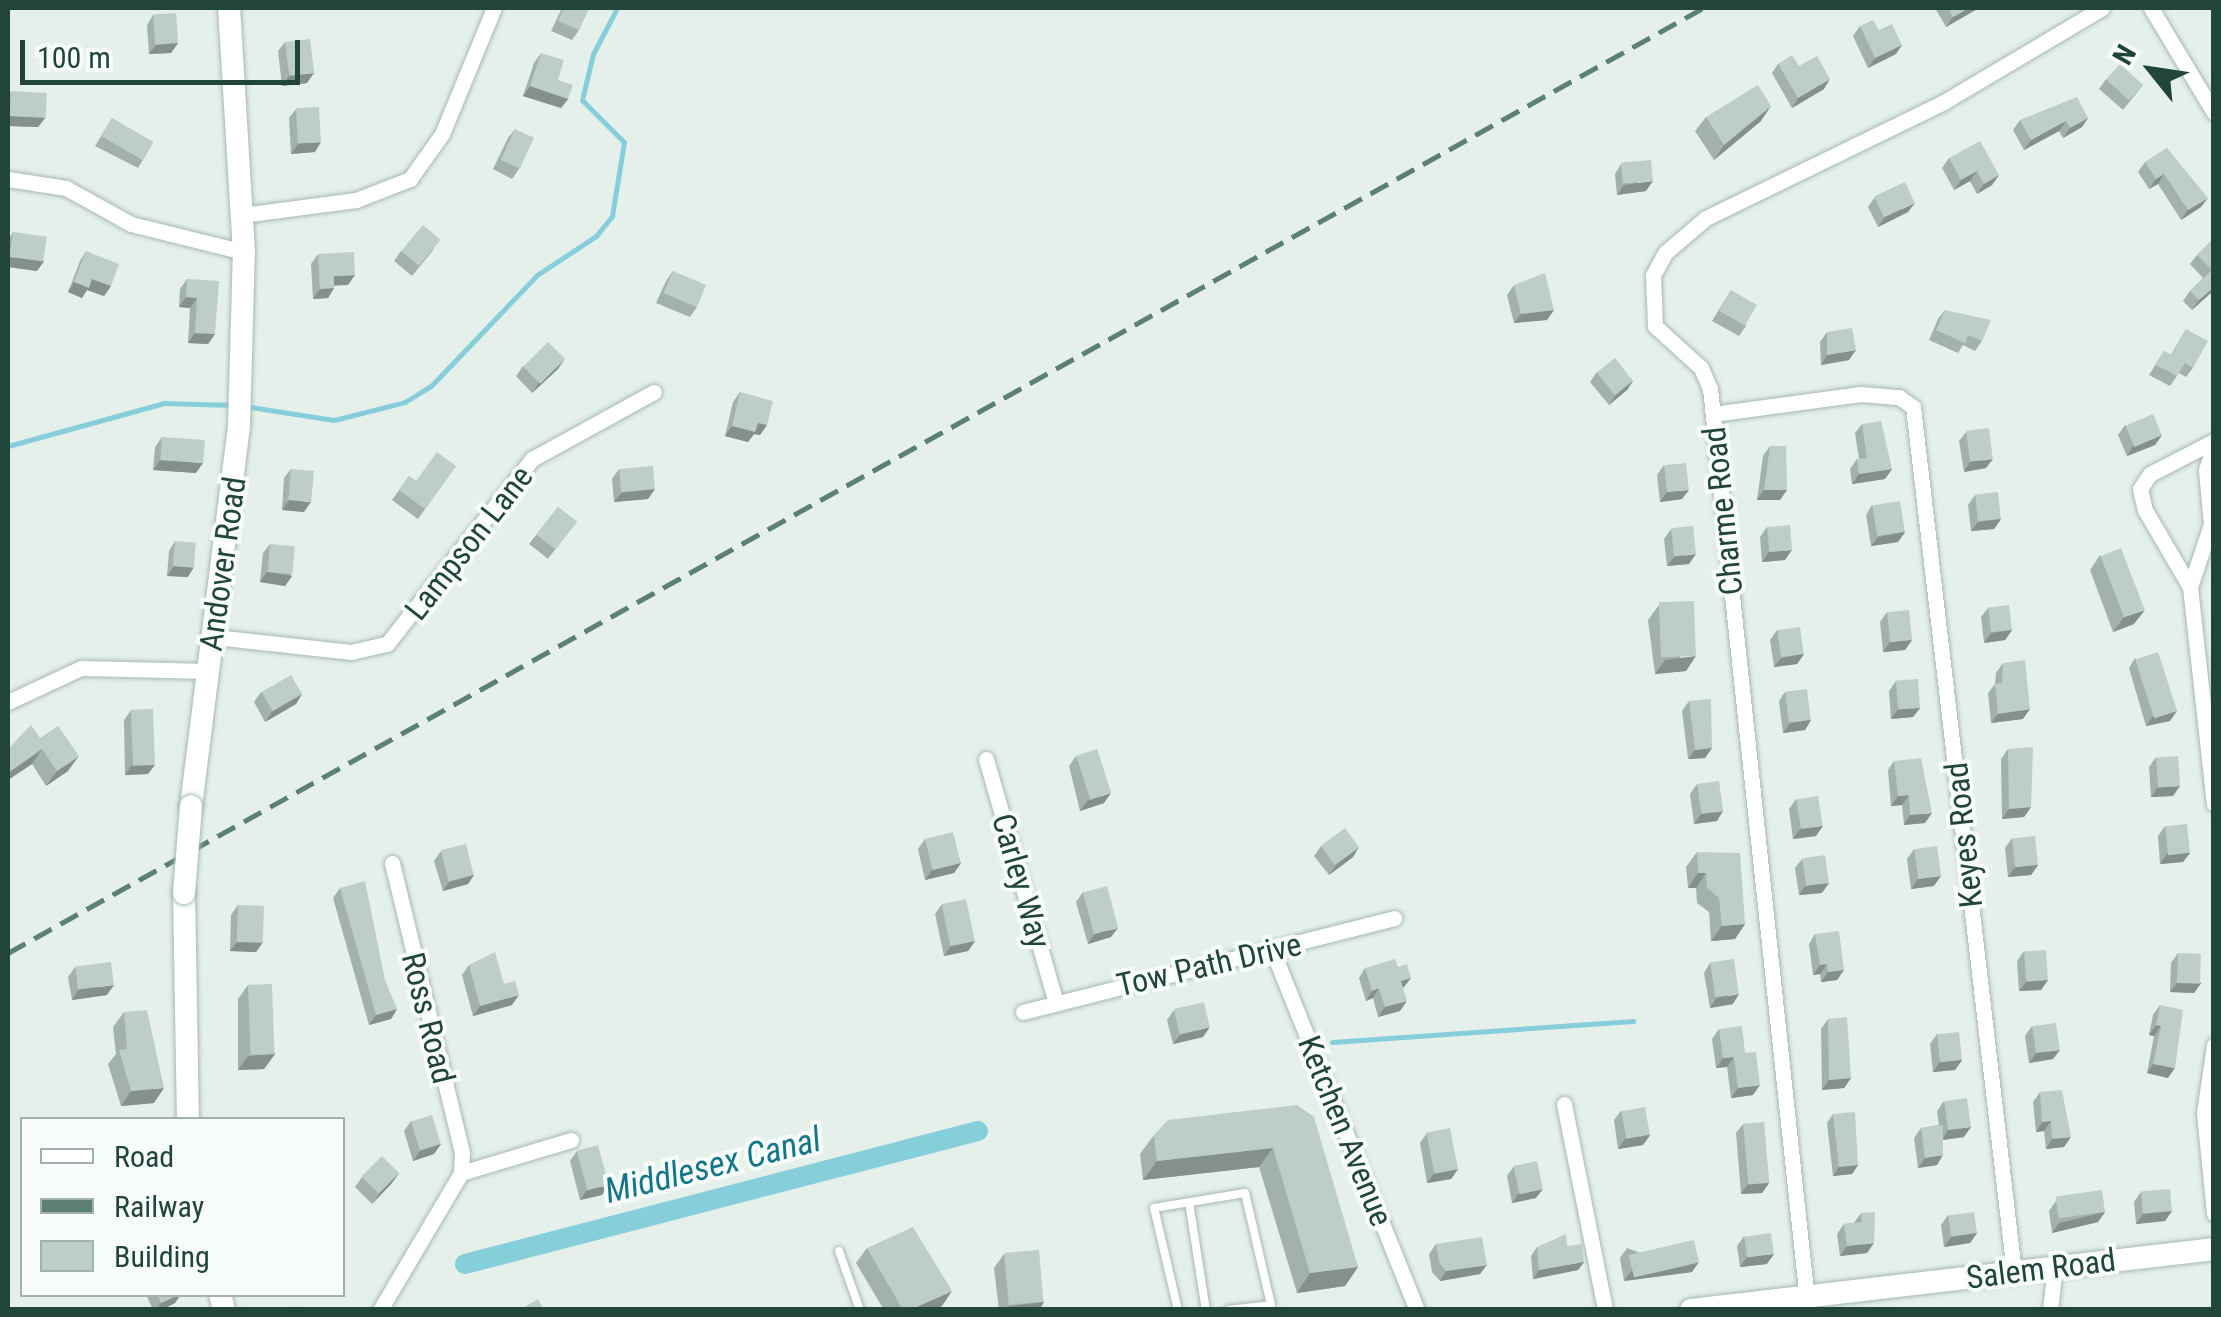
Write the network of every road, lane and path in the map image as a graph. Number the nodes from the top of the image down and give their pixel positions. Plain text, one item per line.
1 (229, 8) edge
2 (494, 8) edge
3 (2102, 8) edge
4 (2152, 8) edge
5 (2214, 113) edge
6 (8, 178) edge
7 (242, 214) junction
8 (244, 252) junction
9 (654, 392) dead end
10 (1713, 414) junction
11 (2214, 442) edge
12 (2190, 586) junction
13 (214, 637) junction
14 (208, 672) junction
15 (8, 702) edge
16 (986, 759) dead end
17 (2214, 804) edge
18 (392, 863) dead end
19 (1394, 918) dead end
20 (1273, 952) junction
21 (1056, 1003) junction
22 (1023, 1012) dead end
23 (2214, 1046) edge
24 (1564, 1104) dead end
25 (188, 1117) edge
26 (572, 1140) dead end
27 (462, 1173) junction
28 (1189, 1202) junction
29 (2214, 1214) edge
30 (2214, 1249) edge
31 (839, 1251) dead end
32 (2055, 1267) junction
33 (2014, 1272) junction
34 (1808, 1303) edge
35 (380, 1310) edge
36 (860, 1310) edge
37 (1178, 1310) edge
38 (1206, 1310) edge
39 (1228, 1310) edge
40 (1417, 1310) edge
41 (1605, 1310) edge
42 (1691, 1310) edge
43 (2050, 1310) edge

1 - 7 main road, Andover Road
2 - 7 street
3 - 10 street, Charme Road
4 - 5 street
6 - 8 street
7 - 8 main road, Andover Road
8 - 13 main road, Andover Road
9 - 13 street, Lampson Lane
10 - 33 street, Keyes Road
10 - 34 street, Charme Road
11 - 12 street
11 - 12 street
12 - 17 street
13 - 14 main road, Andover Road
14 - 15 street
14 - 25 main road, Andover Road, bridge
16 - 21 street, Carley Way
18 - 27 street, Ross Road
19 - 20 street, Tow Path Drive
20 - 21 street, Tow Path Drive
20 - 40 street, Ketchen Avenue
21 - 22 street, Tow Path Drive
23 - 29 street
24 - 41 street
26 - 27 street
27 - 35 street
28 - 37 lane
28 - 38 lane
28 - 39 lane
30 - 32 main road, Salem Road
31 - 36 lane
32 - 33 main road, Salem Road
32 - 43 street
33 - 34 main road, Salem Road
34 - 42 main road, Salem Road

